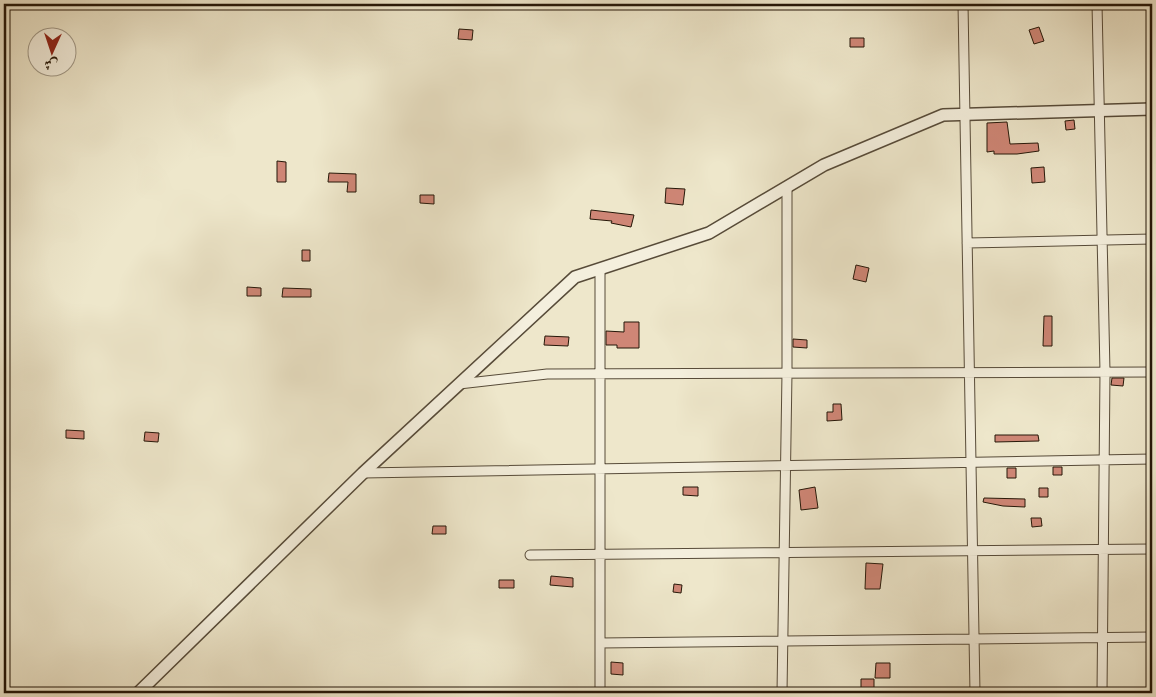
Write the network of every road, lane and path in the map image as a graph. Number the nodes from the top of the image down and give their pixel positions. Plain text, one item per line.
1 (963, 4) edge
2 (1097, 4) edge
3 (1152, 109) edge
4 (1100, 110) junction
5 (964, 114) junction
6 (787, 187) junction
7 (1152, 239) edge
8 (1102, 240) junction
9 (967, 243) junction
10 (600, 269) junction
11 (1105, 372) junction
12 (1152, 372) edge
13 (787, 373) junction
14 (969, 373) junction
15 (600, 374) junction
16 (459, 384) junction
17 (1152, 459) edge
18 (1104, 460) junction
19 (971, 463) junction
20 (786, 466) junction
21 (600, 469) junction
22 (363, 473) junction
23 (1152, 549) edge
24 (1104, 550) junction
25 (972, 551) junction
26 (784, 553) junction
27 (600, 554) junction
28 (530, 555) dead end
29 (1152, 637) edge
30 (1103, 638) junction
31 (974, 639) junction
32 (783, 641) junction
33 (600, 643) junction
34 (138, 693) edge
35 (600, 693) edge
36 (782, 693) edge
37 (975, 693) edge
38 (1102, 693) edge

1 - 5 street
2 - 4 street
3 - 4 street
4 - 5 street
4 - 8 street
5 - 6 street
5 - 9 street
6 - 10 street
6 - 13 street
7 - 8 street
8 - 9 street
8 - 11 street
9 - 14 street
10 - 15 street
10 - 16 street
11 - 12 street
11 - 14 street
11 - 18 street
13 - 14 street
13 - 15 street
13 - 20 street
14 - 19 street
15 - 16 street
15 - 21 street
16 - 22 street
17 - 18 street
18 - 19 street
18 - 24 street
19 - 20 street
19 - 25 street
20 - 21 street
20 - 26 street
21 - 22 street
21 - 27 street
22 - 34 street
23 - 24 street
24 - 25 street
24 - 30 street
25 - 26 street
25 - 31 street
26 - 27 street
26 - 32 street
27 - 28 street
27 - 33 street
29 - 30 street
30 - 31 street
30 - 38 street
31 - 32 street
31 - 37 street
32 - 33 street
32 - 36 street
33 - 35 street

